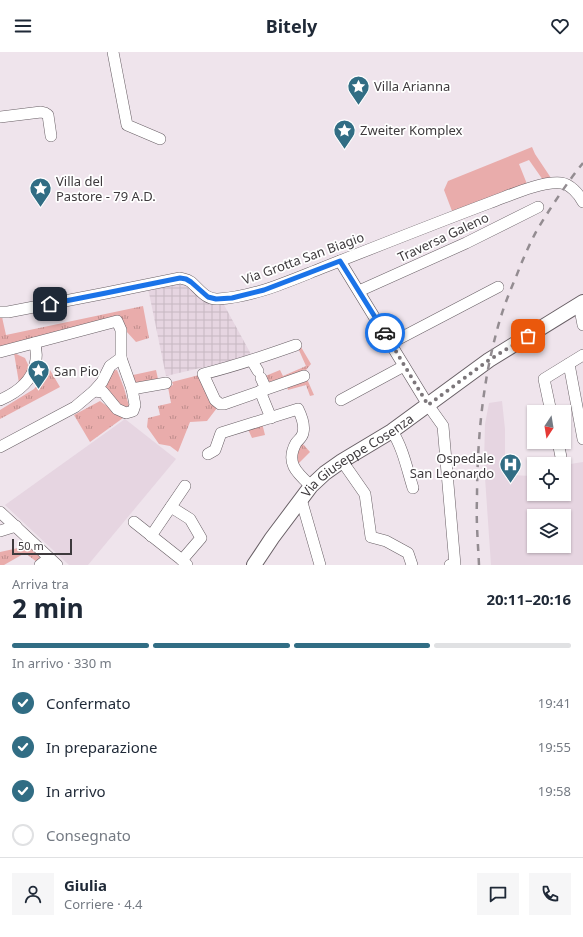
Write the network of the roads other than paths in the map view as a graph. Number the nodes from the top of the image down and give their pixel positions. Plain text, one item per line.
1 (114, 52) edge
2 (0, 117) edge
3 (52, 136) dead end
4 (160, 139) dead end
5 (583, 202) edge
6 (538, 207) dead end
7 (340, 261) junction
8 (498, 287) dead end
9 (359, 291) junction
10 (581, 303) edge
11 (0, 312) edge
12 (583, 324) edge
13 (34, 343) junction
14 (391, 343) junction
15 (296, 345) dead end
16 (0, 352) edge
17 (583, 355) edge
18 (122, 358) junction
19 (252, 361) junction
20 (569, 364) junction
21 (404, 366) junction
22 (304, 376) dead end
23 (166, 383) dead end
24 (132, 389) junction
25 (263, 390) junction
26 (94, 391) junction
27 (0, 400) edge
28 (341, 400) dead end
29 (428, 405) junction
30 (550, 405) edge
31 (270, 418) junction
32 (392, 431) junction
33 (583, 439) edge
34 (0, 447) edge
35 (560, 449) edge
36 (208, 454) dead end
37 (561, 456) dead end
38 (342, 461) junction
39 (185, 486) dead end
40 (310, 486) junction
41 (413, 488) dead end
42 (302, 499) junction
43 (171, 507) junction
44 (1, 514) edge
45 (134, 522) dead end
46 (16, 526) junction
47 (0, 531) edge
48 (151, 536) junction
49 (48, 563) edge
50 (184, 563) edge
51 (254, 565) edge
52 (320, 565) edge
53 (412, 565) edge
54 (450, 565) edge

1 - 4 street
2 - 3 street
5 - 7 street, Via Grotta San Biagio
6 - 9 street, Traversa Galeno
7 - 9 street
7 - 11 street, Via Grotta San Biagio
8 - 14 street
9 - 14 street
10 - 12 street
10 - 29 main road, Via Giuseppe Cosenza
13 - 16 street
13 - 18 street
13 - 27 street
14 - 21 street
15 - 19 street
17 - 20 street
18 - 24 street
18 - 26 street
19 - 25 street
19 - 25 street
20 - 30 street
20 - 33 street
21 - 28 street
21 - 29 street
22 - 25 street
23 - 24 street
24 - 26 street
25 - 31 street
26 - 34 street
29 - 32 main road, Via Giuseppe Cosenza
29 - 54 street
31 - 36 street
31 - 40 street
32 - 38 main road, Via Giuseppe Cosenza
32 - 41 street
35 - 37 street
38 - 40 main road, Via Giuseppe Cosenza
38 - 53 street
39 - 43 street
40 - 42 main road, Via Giuseppe Cosenza
42 - 51 main road, Via Giuseppe Cosenza
42 - 52 street
43 - 48 street
43 - 50 street
44 - 46 street
45 - 48 street
46 - 47 street
46 - 49 street
48 - 50 street

